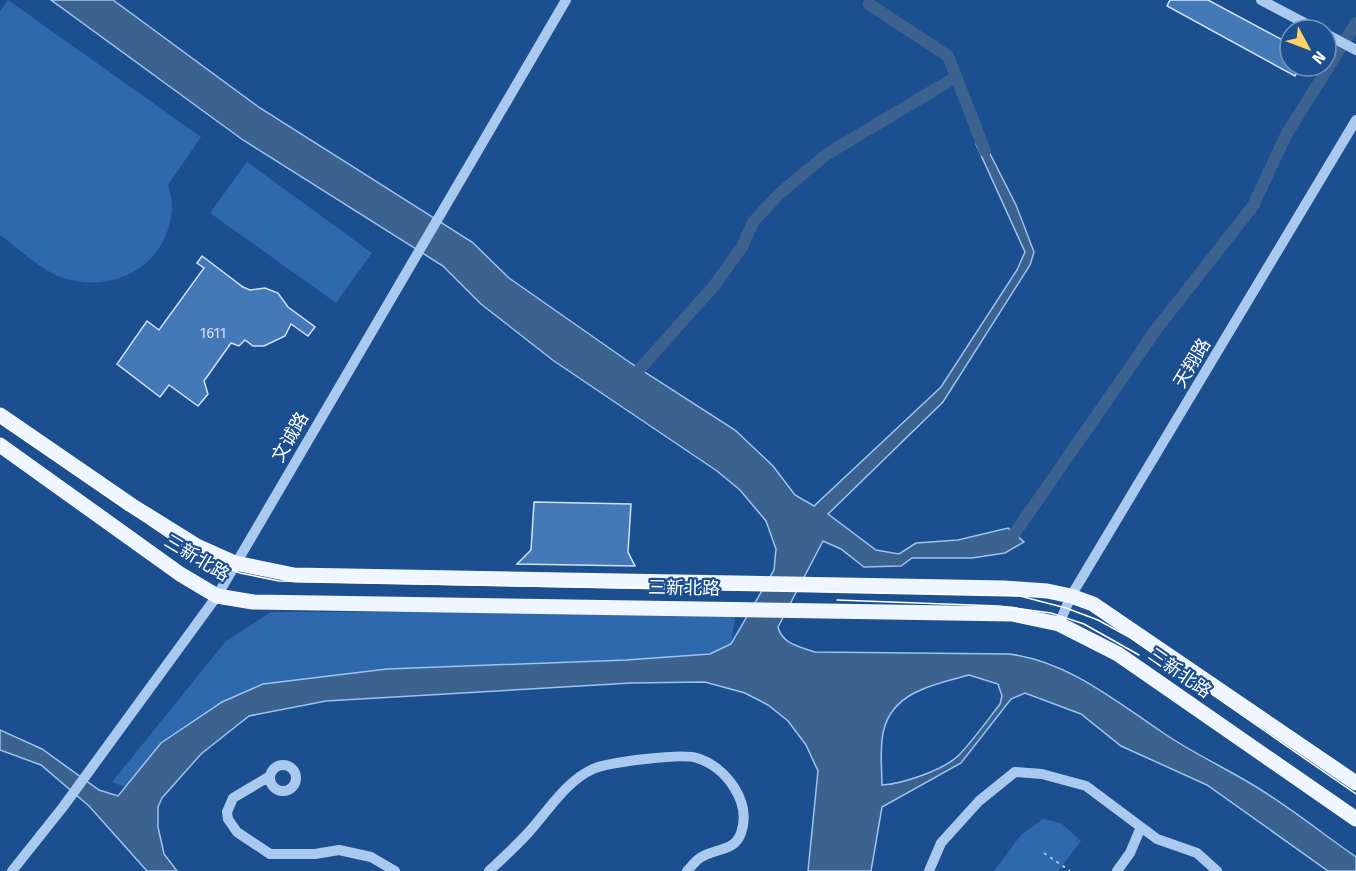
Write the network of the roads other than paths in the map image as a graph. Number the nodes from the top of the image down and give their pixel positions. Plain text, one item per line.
1 (566, 0) edge
2 (1261, 0) edge
3 (1295, 18) edge
4 (1338, 40) edge
5 (1356, 50) edge
6 (1356, 120) edge
7 (0, 415) edge
8 (0, 445) edge
9 (235, 562) junction
10 (217, 596) junction
11 (1071, 596) junction
12 (1059, 624) junction
13 (270, 776) dead end
14 (1356, 783) edge
15 (1356, 819) edge
16 (1141, 827) junction
17 (12, 871) edge
18 (395, 871) edge
19 (489, 871) edge
20 (687, 871) edge
21 (929, 871) edge
22 (1117, 871) edge
23 (1217, 871) edge

1 - 9 street, 文诚路
2 - 3 street
4 - 5 street
6 - 11 street, 天翔路
7 - 9 main road, 三新北路
8 - 10 main road, 三新北路
9 - 10 street, 文诚路
9 - 11 main road, 三新北路
10 - 12 main road, 三新北路
10 - 17 street, 文诚路
11 - 12 street, 天翔路
11 - 14 main road, 三新北路
12 - 15 main road, 三新北路
13 - 18 street
16 - 21 street
16 - 22 street
16 - 23 street
19 - 20 street

